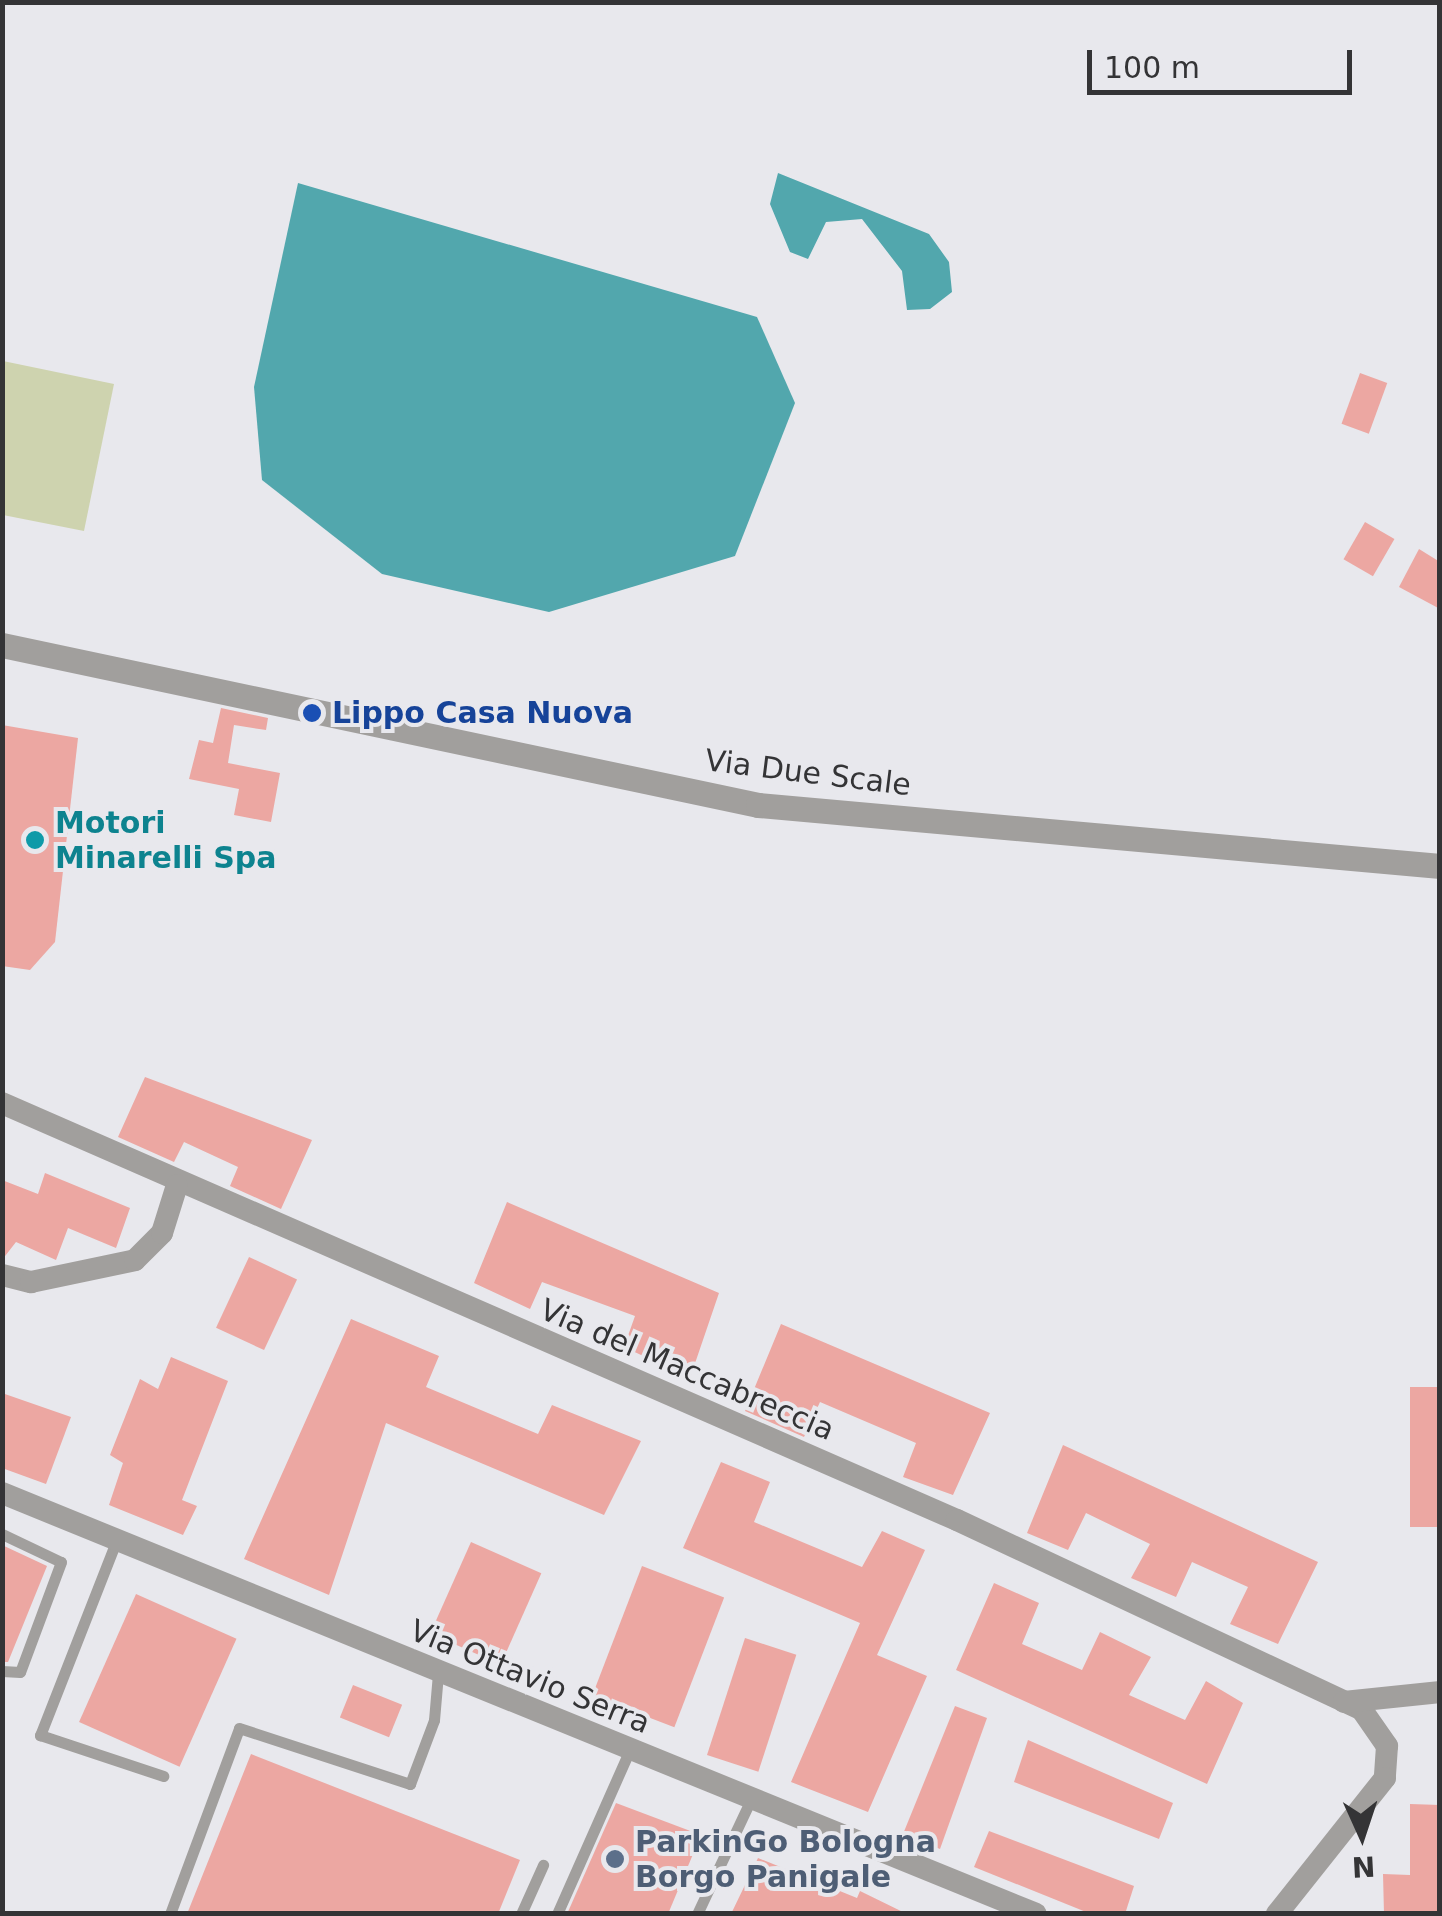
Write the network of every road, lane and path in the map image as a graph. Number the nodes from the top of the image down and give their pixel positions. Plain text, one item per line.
1 (2, 645) edge
2 (1440, 866) edge
3 (2, 1103) edge
4 (177, 1185) junction
5 (2, 1275) edge
6 (2, 1494) edge
7 (2, 1534) edge
8 (118, 1538) junction
9 (2, 1671) edge
10 (438, 1673) junction
11 (1440, 1692) edge
12 (1343, 1702) junction
13 (630, 1749) junction
14 (163, 1776) dead end
15 (752, 1797) junction
16 (542, 1864) dead end
17 (170, 1914) edge
18 (521, 1914) edge
19 (558, 1914) edge
20 (697, 1914) edge
21 (1036, 1914) edge
22 (1278, 1914) edge

1 - 2 street, Via Due Scale
3 - 4 street, Via del Maccabreccia
4 - 5 street
4 - 12 street, Via del Maccabreccia
6 - 8 street, Via Ottavio Serra
7 - 9 lane
8 - 10 street, Via Ottavio Serra
8 - 14 lane
10 - 13 street, Via Ottavio Serra
10 - 17 lane
11 - 12 street
12 - 22 street, Via del Maccabreccia
13 - 15 street, Via Ottavio Serra
13 - 19 lane
15 - 20 lane
15 - 21 street, Via Ottavio Serra
16 - 18 lane

